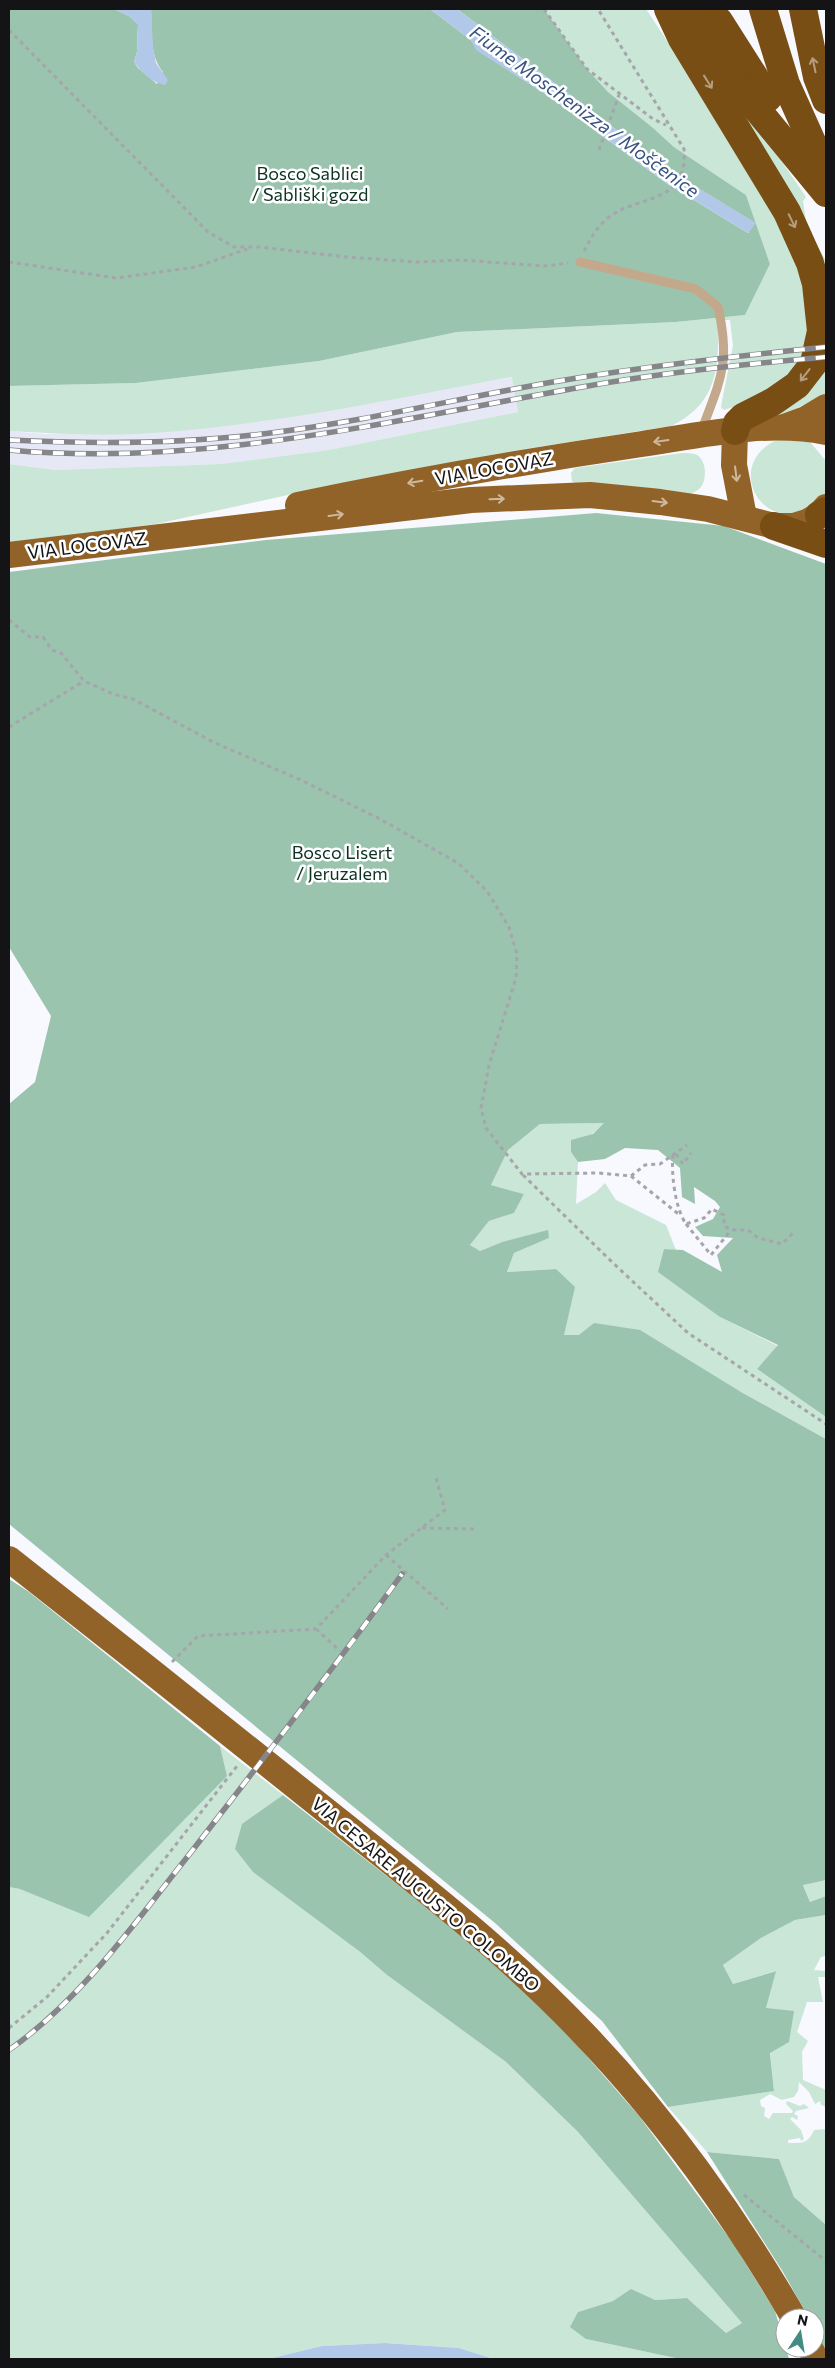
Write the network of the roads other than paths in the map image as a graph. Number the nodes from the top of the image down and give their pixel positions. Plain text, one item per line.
1 (668, 9) edge
2 (674, 9) edge
3 (692, 9) edge
4 (705, 9) edge
5 (711, 9) edge
6 (721, 9) edge
7 (728, 9) edge
8 (762, 9) edge
9 (776, 9) edge
10 (803, 9) edge
11 (826, 100) edge
12 (826, 164) edge
13 (826, 173) edge
14 (826, 188) edge
15 (580, 262) road end
16 (826, 407) edge
17 (779, 429) junction
18 (735, 431) junction
19 (826, 432) edge
20 (700, 436) junction
21 (824, 511) edge
22 (744, 517) junction
23 (774, 526) junction
24 (166, 534) junction
25 (826, 544) edge
26 (9, 555) edge
27 (9, 1559) edge
28 (788, 2308) edge

1 -> 18 highway
2 - 14 highway
3 - 14 highway
4 - 14 highway
5 - 14 highway
6 - 14 highway
7 - 14 highway
8 - 13 highway
9 - 12 highway
11 -> 10 highway
15 - 20 lane
16 - 17 main road
17 - 18 main road, VIA LOCOVAZ
17 - 19 main road, VIA LOCOVAZ
18 - 20 main road, VIA LOCOVAZ
18 -> 22 main road
20 -> 24 main road, VIA LOCOVAZ
21 - 23 main road, VIA LOCOVAZ
22 - 23 main road, VIA LOCOVAZ
24 -> 22 main road, VIA LOCOVAZ
23 - 25 highway
24 - 26 main road, VIA LOCOVAZ
27 - 28 main road, VIA CESARE AUGUSTO COLOMBO

